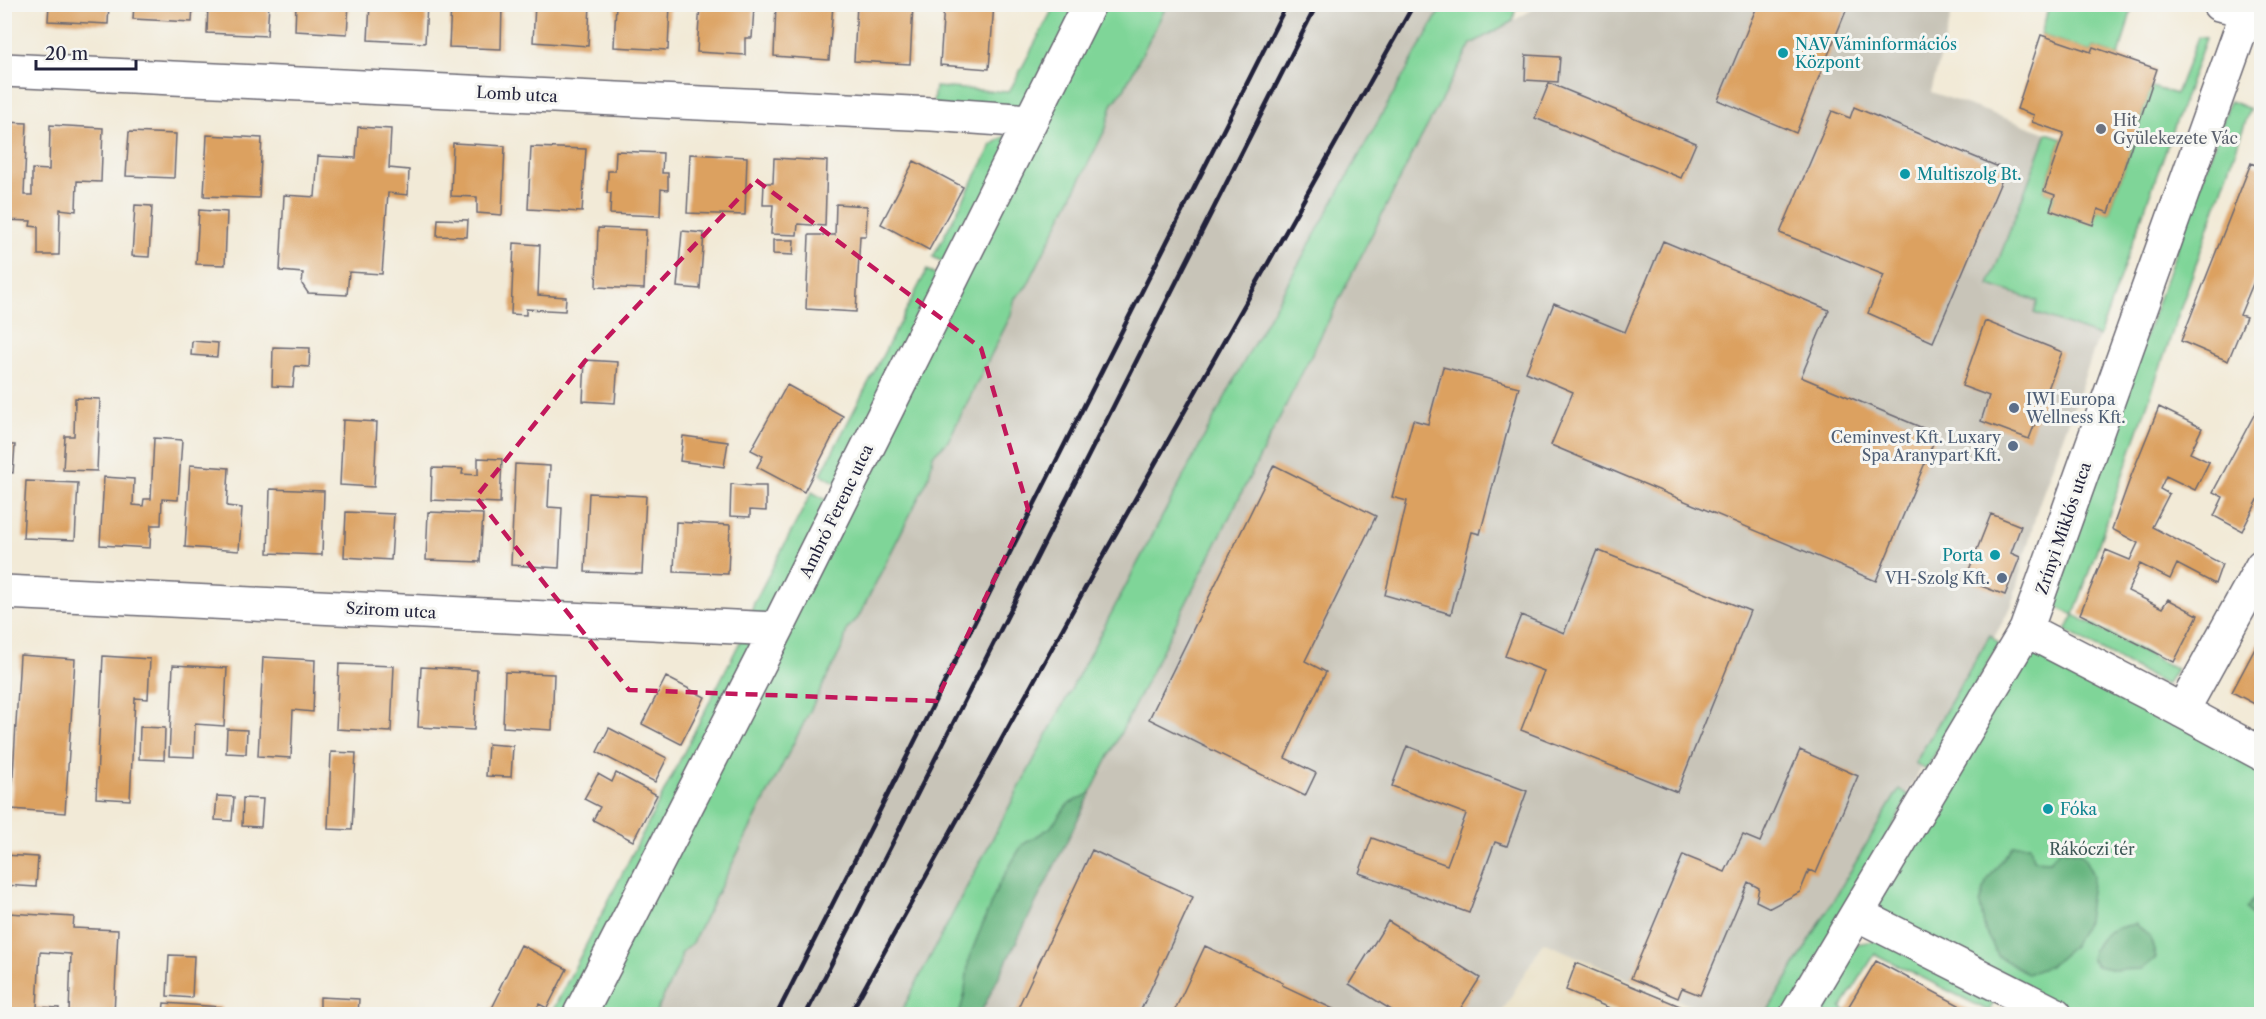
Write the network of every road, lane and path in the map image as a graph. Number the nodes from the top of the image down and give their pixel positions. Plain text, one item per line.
1 (1089, 4) edge
2 (2239, 6) edge
3 (4, 70) edge
4 (1030, 121) junction
5 (2262, 566) edge
6 (4, 592) edge
7 (777, 629) junction
8 (2026, 630) junction
9 (2182, 711) junction
10 (2262, 754) edge
11 (1857, 914) junction
12 (2019, 1006) edge
13 (580, 1014) edge
14 (1797, 1014) edge
15 (2055, 1014) edge

1 - 4 street, Ambró Ferenc utca
2 - 8 street, Zrínyi Miklós utca
3 - 4 street, Lomb utca
4 - 7 street, Ambró Ferenc utca
5 - 9 street
6 - 7 street, Szirom utca
7 - 13 street, Ambró Ferenc utca
8 - 9 street
8 - 11 street, Zrínyi Miklós utca
9 - 10 street
11 - 12 street
11 - 14 street, Zrínyi Miklós utca
12 - 15 street

